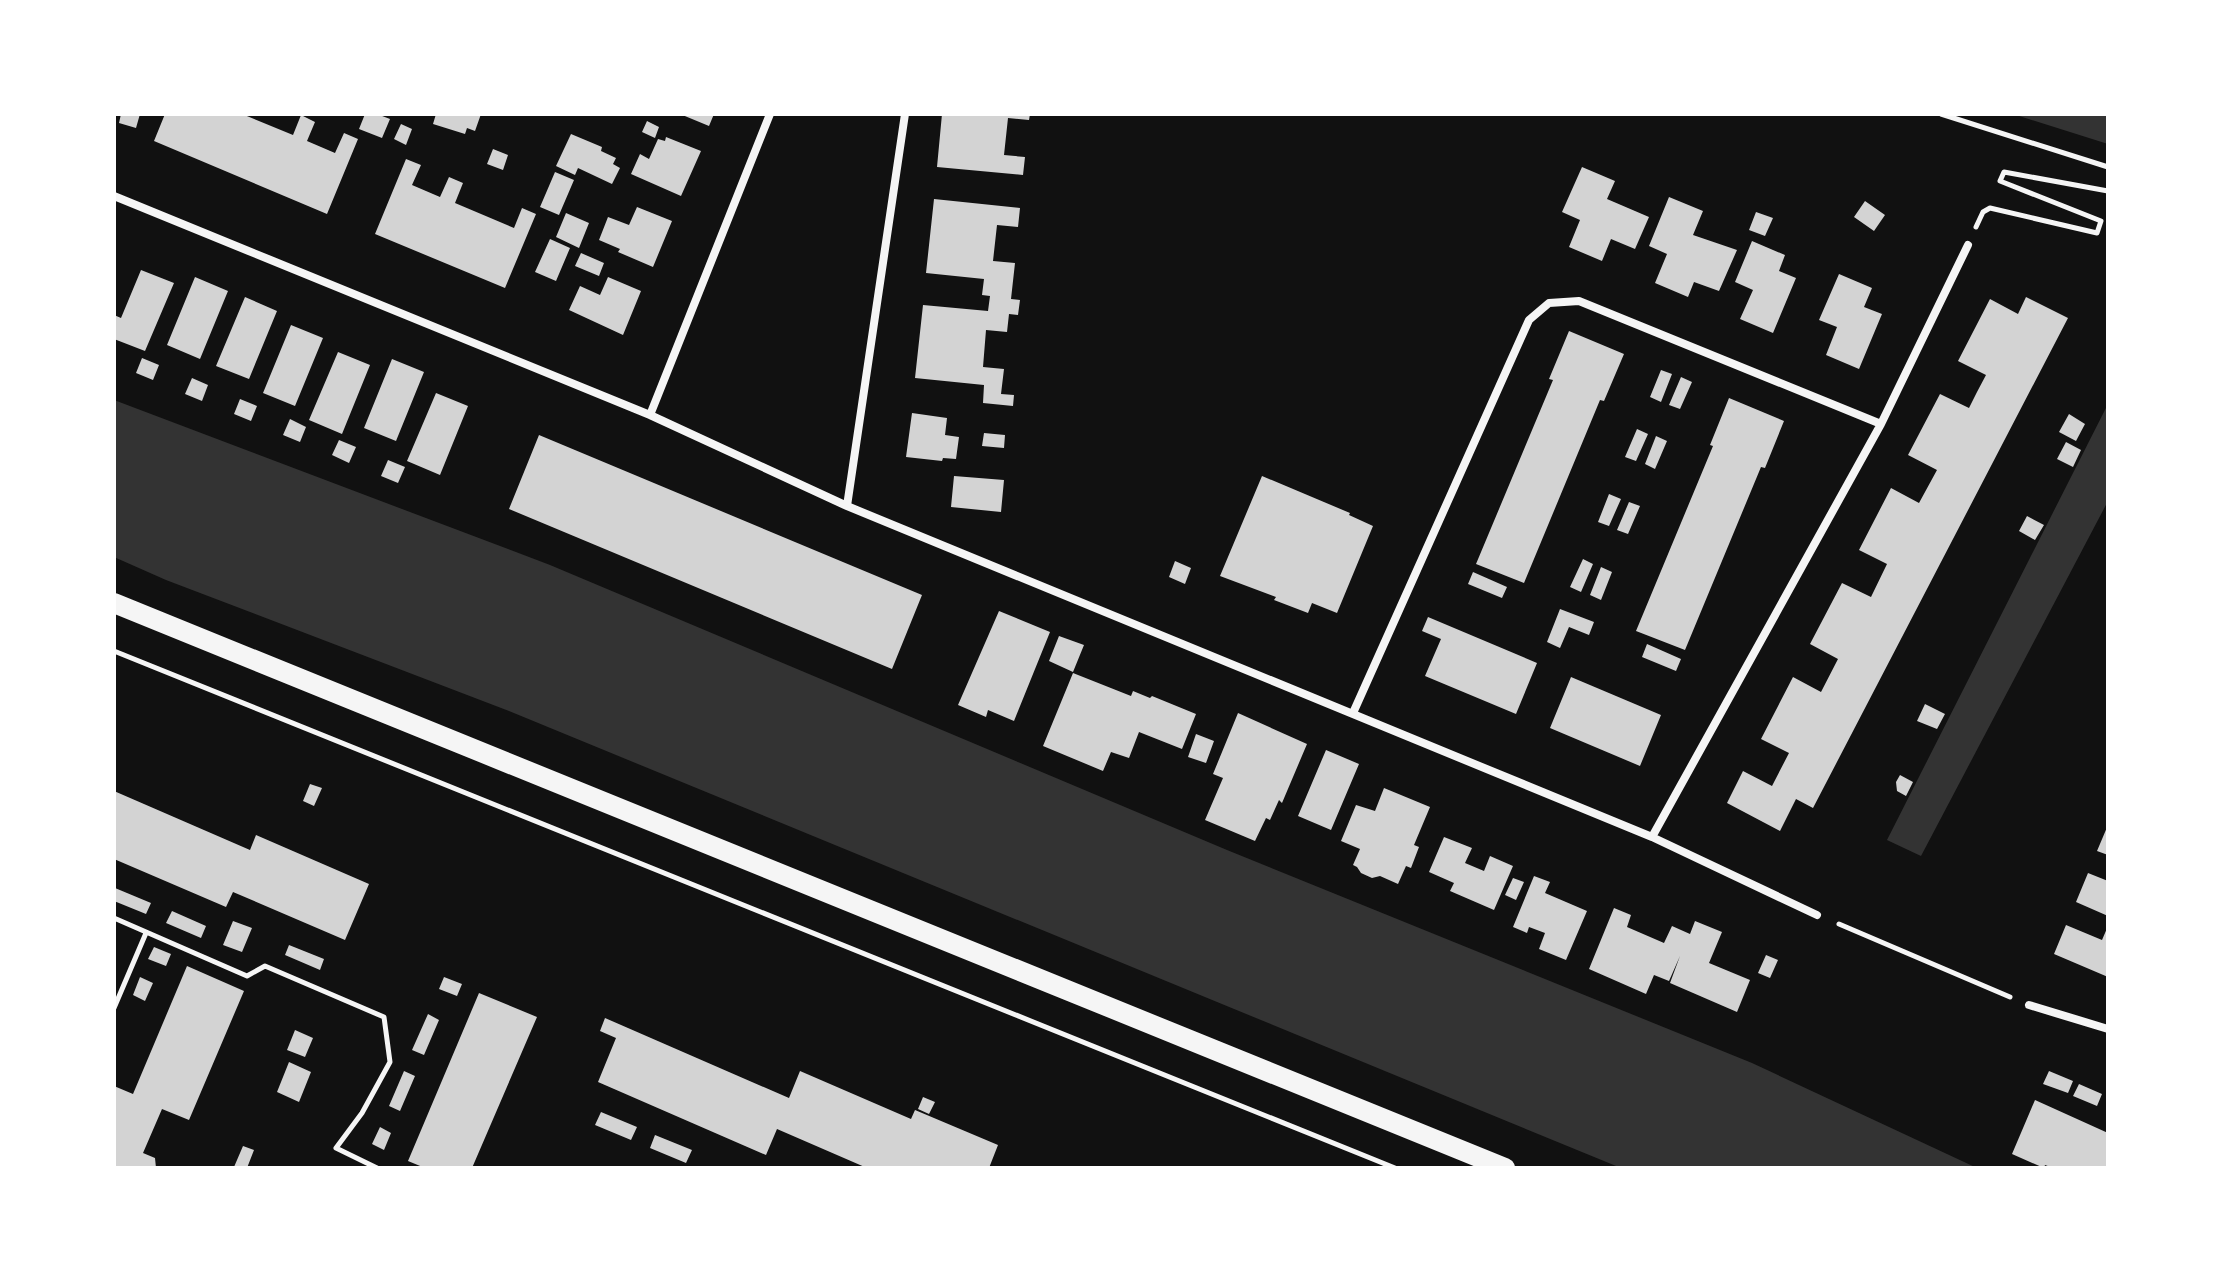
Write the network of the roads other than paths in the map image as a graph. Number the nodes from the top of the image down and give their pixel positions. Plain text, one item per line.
1 (770, 114) edge
2 (905, 114) edge
3 (114, 196) edge
4 (1968, 245) road end
5 (650, 415) junction
6 (1881, 424) junction
7 (847, 506) junction
8 (114, 603) edge
9 (1353, 713) junction
10 (1652, 837) junction
11 (1817, 915) road end
12 (2029, 1005) road end
13 (2108, 1029) edge
14 (1505, 1168) edge

1 - 5 street
2 - 7 street
3 - 5 street
4 - 6 street
5 - 7 street
6 - 9 street
6 - 10 street
7 - 9 street
8 - 14 main road
9 - 10 street
10 - 11 street
12 - 13 street

